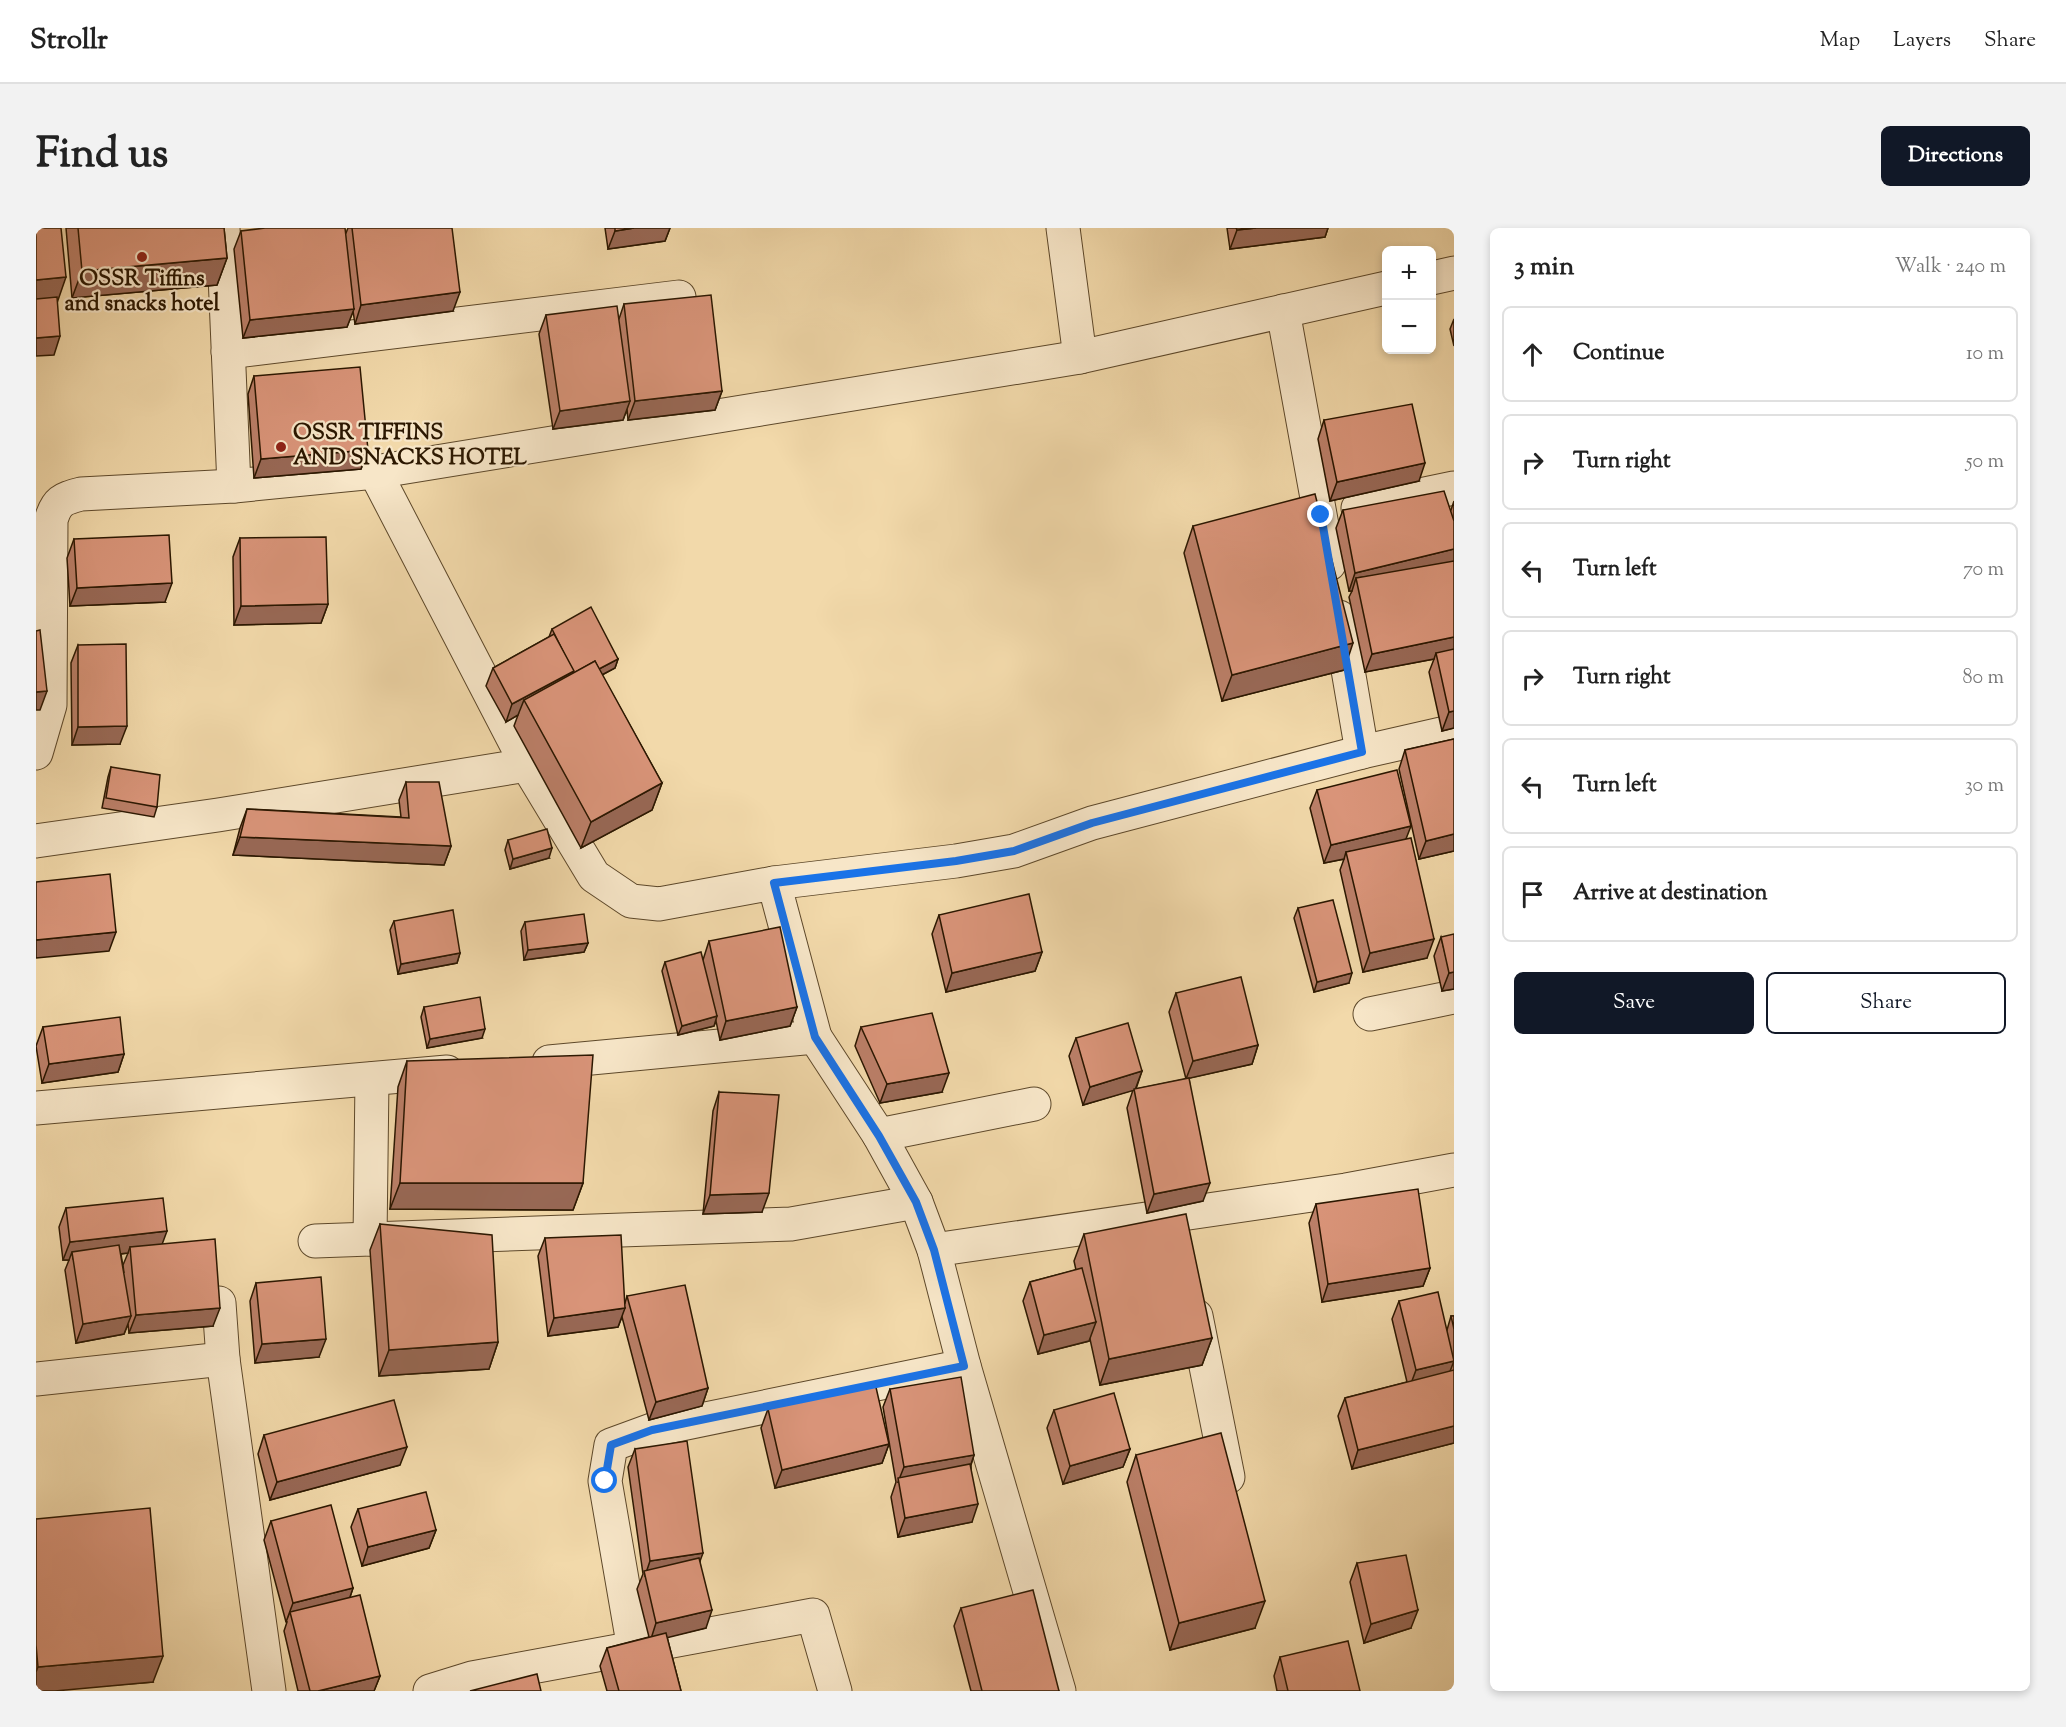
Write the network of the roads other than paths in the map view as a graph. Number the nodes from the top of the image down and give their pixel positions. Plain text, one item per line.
1 (223, 228) edge
2 (1063, 228) edge
3 (1454, 273) edge
4 (1436, 277) edge
5 (1382, 289) edge
6 (679, 297) edge
7 (1283, 311) junction
8 (228, 352) junction
9 (1080, 357) junction
10 (375, 472) junction
11 (234, 486) junction
12 (1454, 489) edge
13 (1321, 515) junction
14 (44, 520) edge
15 (1454, 731) edge
16 (1362, 752) junction
17 (36, 753) edge
18 (527, 765) junction
19 (36, 841) edge
20 (774, 883) junction
21 (1454, 997) edge
22 (1370, 1014) dead end
23 (815, 1037) junction
24 (524, 1065) edge
25 (477, 1069) edge
26 (372, 1079) junction
27 (1034, 1104) dead end
28 (36, 1108) edge
29 (879, 1136) junction
30 (1454, 1170) edge
31 (916, 1202) junction
32 (1175, 1214) junction
33 (370, 1239) junction
34 (315, 1241) dead end
35 (1182, 1248) edge
36 (934, 1250) junction
37 (1189, 1283) edge
38 (219, 1303) edge
39 (223, 1359) junction
40 (964, 1366) junction
41 (36, 1379) edge
42 (1234, 1510) edge
43 (634, 1649) junction
44 (268, 1691) edge
45 (430, 1691) edge
46 (835, 1691) edge
47 (1059, 1691) edge

1 - 8 street
2 - 9 street
3 - 4 street
5 - 7 street
6 - 8 street
7 - 9 street
7 - 13 street
8 - 11 street
9 - 10 street
10 - 11 street
10 - 18 street
11 - 14 street
12 - 13 street
13 - 16 street
14 - 17 street
15 - 16 street
16 - 20 street
18 - 19 street
18 - 20 street
20 - 23 street
21 - 22 street
23 - 24 street
23 - 29 street
25 - 26 street
26 - 28 street
26 - 33 street
27 - 29 street
29 - 31 street
30 - 32 street
31 - 33 street
31 - 36 street
32 - 35 street
32 - 36 street
33 - 34 street
36 - 40 street
37 - 42 street
38 - 39 street
39 - 41 street
39 - 44 street
40 - 43 street
40 - 47 street
43 - 45 street
43 - 46 street

